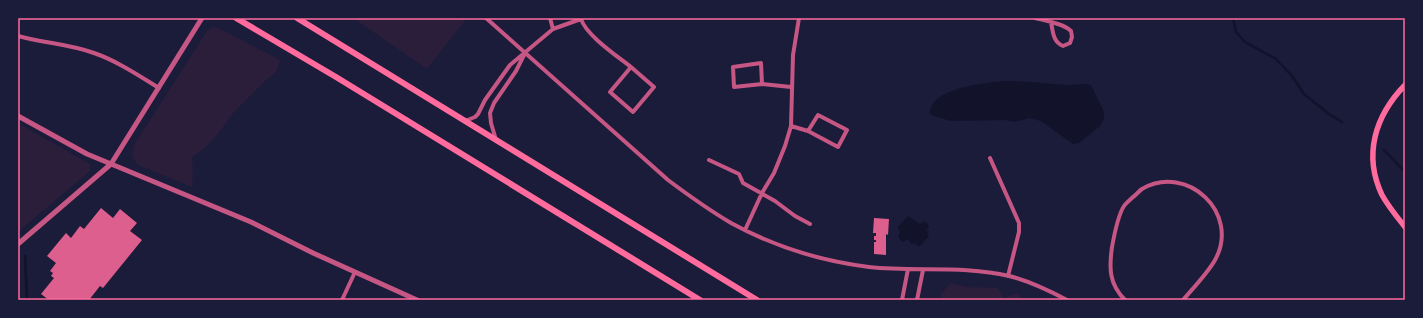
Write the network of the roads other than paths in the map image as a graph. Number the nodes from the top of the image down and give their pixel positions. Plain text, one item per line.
1 (202, 18) edge
2 (236, 18) edge
3 (296, 18) edge
4 (486, 18) edge
5 (550, 18) edge
6 (581, 18) edge
7 (799, 18) edge
8 (1035, 18) edge
9 (1051, 22) junction
10 (553, 29) junction
11 (18, 36) edge
12 (525, 53) junction
13 (631, 67) junction
14 (762, 84) junction
15 (1405, 85) edge
16 (791, 87) junction
17 (159, 88) junction
18 (18, 116) edge
19 (465, 121) junction
20 (791, 126) junction
21 (808, 131) junction
22 (496, 140) junction
23 (990, 158) dead end
24 (709, 160) dead end
25 (111, 164) junction
26 (762, 193) junction
27 (810, 224) dead end
28 (1405, 227) edge
29 (745, 230) junction
30 (18, 244) edge
31 (908, 269) junction
32 (923, 270) junction
33 (355, 272) junction
34 (1008, 276) junction
35 (342, 300) edge
36 (417, 300) edge
37 (700, 300) edge
38 (757, 300) edge
39 (902, 300) edge
40 (917, 300) edge
41 (1068, 300) edge
42 (1125, 300) edge
43 (1183, 300) edge

1 - 17 street
2 - 37 highway
3 - 19 highway
4 - 12 street
5 - 10 street
6 - 10 street
6 - 13 street
7 - 16 street
8 - 9 street
9 - 9 street
10 - 12 street
11 - 17 street
12 - 19 street
12 - 22 street
12 - 29 street
13 - 13 street
14 - 14 street
14 - 16 street
15 - 28 main road
16 - 20 street
17 - 25 street
18 - 25 street
19 - 22 highway
20 - 21 street
20 - 26 street
21 - 21 street
22 - 38 highway
23 - 34 street
24 - 26 street
25 - 30 street
25 - 33 street
26 - 27 street
26 - 29 street
29 - 31 street
31 - 32 street
31 - 39 street
32 - 34 street
32 - 40 street
33 - 35 street
33 - 36 street
34 - 41 street
42 - 43 street

